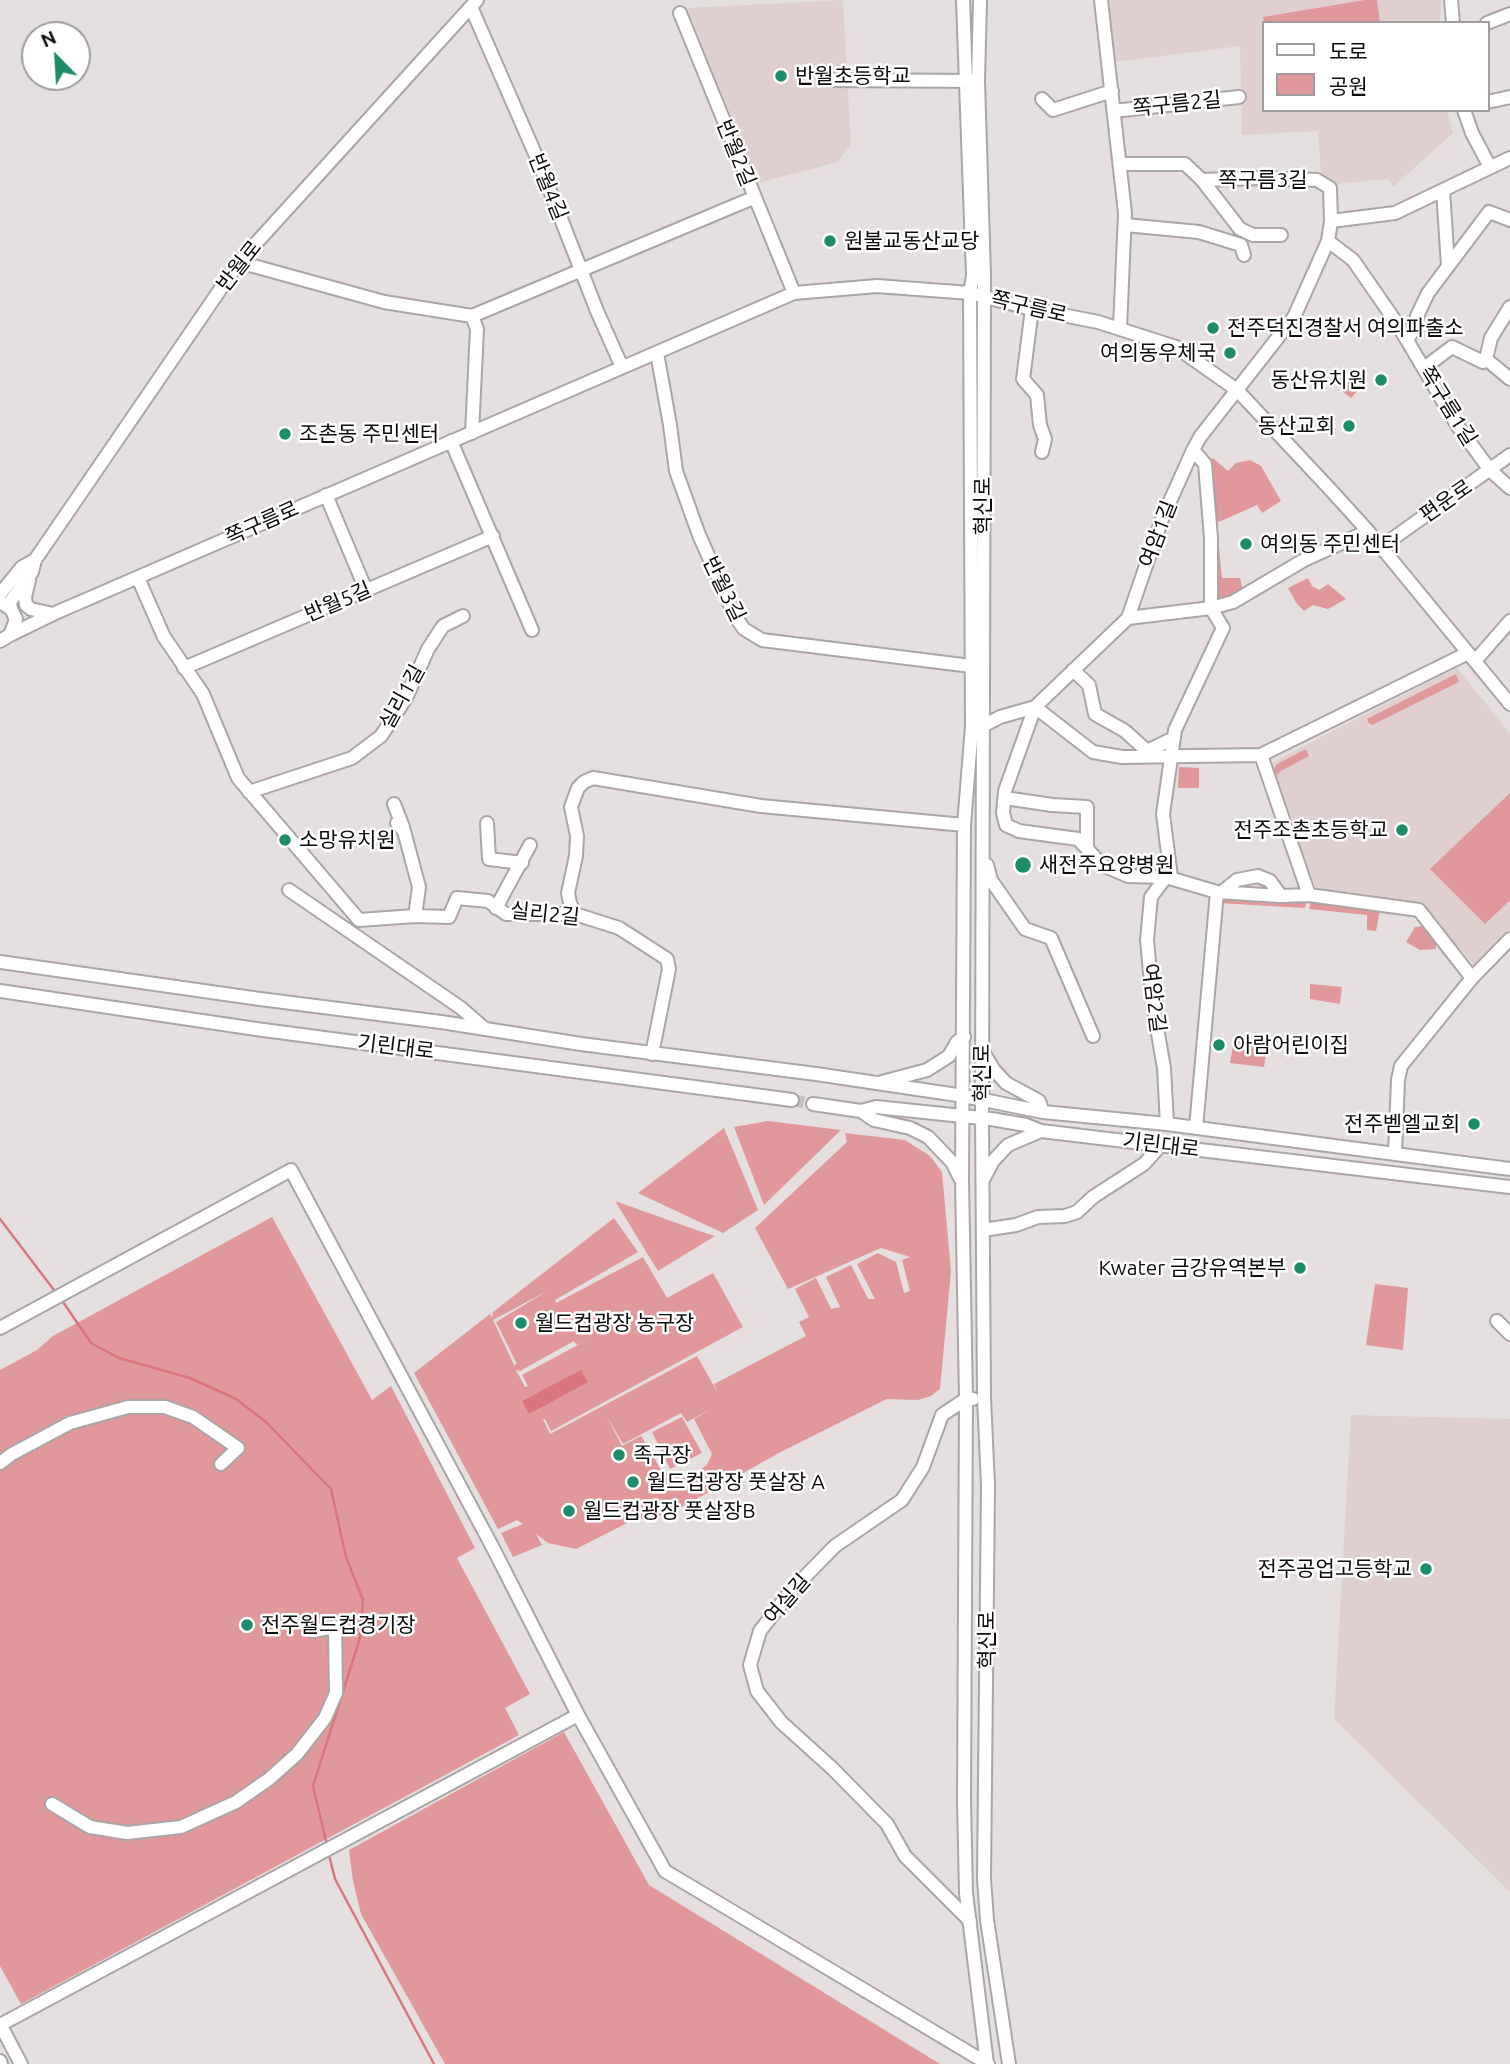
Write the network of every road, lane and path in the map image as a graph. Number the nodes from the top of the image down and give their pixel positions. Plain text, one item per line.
1 (963, 0) edge
2 (980, 0) edge
3 (1101, 0) edge
4 (1451, 0) edge
5 (474, 4) edge
6 (680, 13) dead end
7 (1510, 14) edge
8 (1453, 21) edge
9 (1489, 22) edge
10 (825, 80) dead end
11 (972, 81) junction
12 (1112, 91) junction
13 (1239, 97) dead end
14 (1510, 97) edge
15 (1042, 99) dead end
16 (1489, 102) edge
17 (1114, 111) junction
18 (1465, 112) edge
19 (1510, 158) edge
20 (1120, 164) junction
21 (1490, 167) junction
22 (1202, 180) junction
23 (1443, 190) junction
24 (753, 198) junction
25 (1510, 220) edge
26 (1331, 221) junction
27 (1125, 225) junction
28 (1281, 235) dead end
29 (1328, 241) junction
30 (1244, 254) dead end
31 (239, 262) junction
32 (1448, 266) junction
33 (581, 268) junction
34 (794, 293) junction
35 (976, 295) junction
36 (1510, 307) edge
37 (1032, 309) junction
38 (472, 316) junction
39 (1119, 328) junction
40 (1407, 340) junction
41 (657, 353) junction
42 (1486, 359) junction
43 (622, 367) junction
44 (1424, 368) junction
45 (1510, 379) edge
46 (1237, 390) junction
47 (472, 433) junction
48 (451, 441) junction
49 (1193, 450) junction
50 (1042, 452) dead end
51 (1510, 455) edge
52 (1490, 470) junction
53 (1510, 488) edge
54 (326, 495) junction
55 (1368, 531) junction
56 (493, 536) junction
57 (1381, 547) junction
58 (35, 560) junction
59 (29, 576) junction
60 (138, 578) junction
61 (366, 590) junction
62 (0, 594) edge
63 (8, 608) edge
64 (1211, 608) junction
65 (53, 614) junction
66 (463, 616) dead end
67 (1128, 618) junction
68 (1510, 621) edge
69 (532, 630) dead end
70 (5, 638) edge
71 (1471, 657) junction
72 (977, 667) junction
73 (184, 668) junction
74 (1073, 670) junction
75 (1510, 704) edge
76 (1035, 707) junction
77 (978, 726) junction
78 (1174, 738) junction
79 (1261, 755) junction
80 (1172, 757) junction
81 (249, 792) junction
82 (1005, 794) junction
83 (394, 804) dead end
84 (487, 824) dead end
85 (964, 825) junction
86 (530, 845) dead end
87 (1087, 849) junction
88 (982, 862) junction
89 (522, 863) junction
90 (1168, 877) junction
91 (289, 890) dead end
92 (1219, 892) junction
93 (1309, 895) junction
94 (1281, 896) junction
95 (496, 908) junction
96 (575, 914) junction
97 (415, 916) junction
98 (355, 926) junction
99 (1510, 939) edge
100 (0, 962) edge
101 (1472, 978) junction
102 (0, 991) edge
103 (485, 1029) junction
104 (1093, 1036) dead end
105 (964, 1037) junction
106 (982, 1050) junction
107 (652, 1054) junction
108 (875, 1083) junction
109 (964, 1096) junction
110 (792, 1100) tunnel mouth
111 (982, 1100) junction
112 (813, 1104) tunnel mouth
113 (861, 1111) junction
114 (1043, 1112) junction
115 (963, 1116) junction
116 (982, 1117) junction
117 (1167, 1124) junction
118 (1196, 1128) junction
119 (1041, 1131) junction
120 (1162, 1144) junction
121 (1395, 1154) junction
122 (1510, 1169) edge
123 (962, 1181) junction
124 (982, 1181) junction
125 (1510, 1187) edge
126 (983, 1230) junction
127 (1497, 1321) dead end
128 (0, 1328) edge
129 (1510, 1334) edge
130 (984, 1398) junction
131 (966, 1399) junction
132 (0, 1463) edge
133 (221, 1464) dead end
134 (313, 1631) dead end
135 (578, 1715) junction
136 (52, 1804) dead end
137 (970, 1921) junction
138 (0, 2024) edge
139 (21, 2064) edge
140 (988, 2064) edge
141 (1009, 2064) edge

1 - 11 street, 혁신로
2 - 11 street, 혁신로
3 - 12 street, 쪽구름2길
4 - 8 street
5 - 31 street, 반월로
5 - 33 street, 반월4길
6 - 24 street, 반월2길
7 - 9 street
10 - 11 street
11 - 35 street, 혁신로
12 - 15 street, 쪽구름2길
12 - 17 street, 쪽구름2길
13 - 17 street, 쪽구름2길
14 - 16 street
17 - 20 street, 쪽구름2길
18 - 21 street
19 - 21 street
20 - 22 street
20 - 27 street, 쪽구름2길
21 - 23 street
22 - 26 street, 쪽구름3길
22 - 28 street
23 - 26 street
23 - 32 street
24 - 33 street
24 - 34 street, 반월2길
25 - 32 street
26 - 29 street
27 - 30 street
27 - 39 street, 쪽구름2길
29 - 40 street, 쪽구름1길
29 - 46 street
31 - 38 street
31 - 58 street, 반월로
32 - 40 street
33 - 38 street
33 - 43 street, 반월4길
34 - 35 street, 쪽구름로
34 - 41 street, 쪽구름로
35 - 37 street, 쪽구름로
35 - 72 street, 혁신로
36 - 42 street
37 - 39 street, 쪽구름로
37 - 50 street
38 - 47 street
39 - 46 street, 쪽구름로
40 - 44 street, 쪽구름1길
41 - 43 street, 쪽구름로
41 - 72 street, 반월3길
42 - 44 street
42 - 45 street
43 - 47 street, 쪽구름로
44 - 52 street, 쪽구름1길
46 - 49 street, 여암1길
46 - 55 street, 쪽구름로
47 - 48 street, 쪽구름로
48 - 54 street, 쪽구름로
48 - 56 street
49 - 64 street
49 - 67 street, 여암1길
51 - 52 street, 편운로
52 - 53 street, 쪽구름1길
52 - 57 street, 편운로
54 - 60 street, 쪽구름로
54 - 61 street
55 - 57 street, 쪽구름로
55 - 64 street
56 - 61 street, 반월5길
56 - 69 street
57 - 71 street, 쪽구름로
58 - 59 street
58 - 62 street
59 - 63 street
59 - 65 street
60 - 65 street, 쪽구름로
60 - 73 street
61 - 73 street, 반월5길
63 - 65 street
63 - 70 street
64 - 67 street
64 - 78 street
65 - 70 street, 쪽구름로
66 - 81 street, 실리1길
67 - 74 street, 여암1길
68 - 71 street
71 - 75 street, 쪽구름로
71 - 79 street
72 - 77 street, 혁신로
73 - 81 street
74 - 76 street, 여암1길
74 - 78 street
76 - 77 street, 여암1길
76 - 80 street
76 - 82 street, 여암1길
77 - 85 street, 혁신로
77 - 88 street, 혁신로
78 - 80 street
79 - 80 street
79 - 93 street
80 - 90 street
81 - 98 street
82 - 87 street
82 - 87 street
83 - 97 street
84 - 89 street
85 - 96 street
85 - 105 street, 혁신로
86 - 89 street, 실리2길
87 - 90 street
88 - 104 street
88 - 106 street, 혁신로
89 - 95 street, 실리2길
90 - 92 street
90 - 117 street, 여암2길
91 - 98 street
92 - 94 street
92 - 94 street
92 - 118 street, 기린대로
93 - 94 street
93 - 101 street
95 - 96 street, 실리2길
95 - 97 street, 실리2길
96 - 107 street, 실리2길
97 - 98 street, 실리2길
98 - 103 street
99 - 101 street
100 - 103 street, 기린대로
101 - 121 street
102 - 110 street, 기린대로
103 - 107 street, 기린대로
105 - 108 street
105 - 109 street, 혁신로
106 - 111 street, 혁신로
106 - 114 street
107 - 108 street, 기린대로
108 - 109 street, 기린대로
109 - 111 street, 기린대로
109 - 115 street, 혁신로
111 - 114 street, 기린대로
111 - 116 street, 혁신로
112 - 113 street, 기린대로
113 - 115 street, 기린대로
113 - 123 street
114 - 117 street, 기린대로
115 - 116 street, 기린대로
115 - 123 street, 혁신로
116 - 119 street, 기린대로
116 - 124 street, 혁신로
117 - 118 street, 기린대로
118 - 121 street, 기린대로
119 - 120 street, 기린대로
119 - 124 street
120 - 125 street, 기린대로
120 - 126 street
121 - 122 street, 기린대로
123 - 131 street, 혁신로
124 - 126 street, 혁신로
126 - 130 street, 혁신로
127 - 129 street
128 - 135 street
130 - 131 street
130 - 141 street, 혁신로
131 - 137 street, 혁신로
131 - 137 street, 여실길
132 - 133 street
134 - 136 street
135 - 138 street
135 - 140 street
137 - 140 street, 혁신로
138 - 139 street

